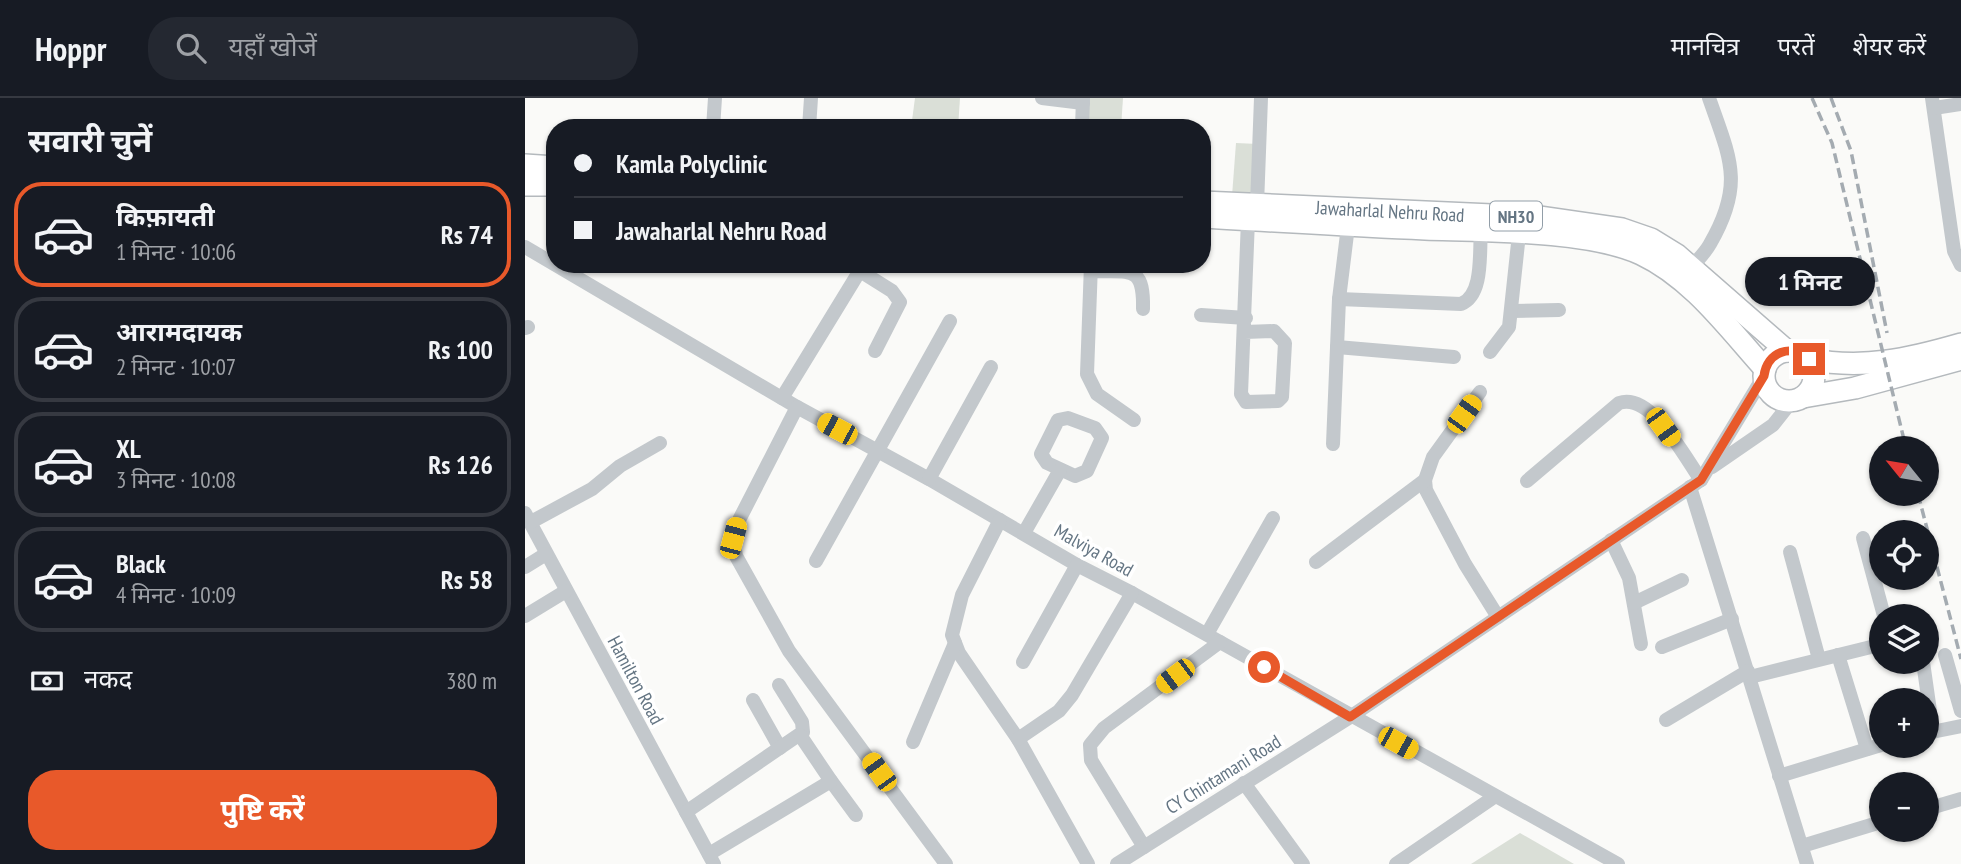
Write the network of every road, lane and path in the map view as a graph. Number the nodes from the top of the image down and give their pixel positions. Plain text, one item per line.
1 (715, 98) edge
2 (811, 98) edge
3 (1042, 98) edge
4 (1261, 98) edge
5 (1709, 98) edge
6 (1083, 100) edge
7 (1933, 103) edge
8 (1961, 104) edge
9 (714, 119) edge
10 (810, 119) edge
11 (1082, 119) edge
12 (525, 165) edge
13 (546, 166) edge
14 (525, 185) edge
15 (546, 185) edge
16 (1211, 204) edge
17 (1252, 212) junction
18 (1211, 216) edge
19 (1347, 226) junction
20 (1481, 231) junction
21 (1519, 234) junction
22 (525, 247) edge
23 (546, 259) edge
24 (1961, 265) edge
25 (569, 273) edge
26 (850, 273) edge
27 (858, 273) edge
28 (1091, 273) edge
29 (1129, 273) edge
30 (1686, 274) junction
31 (1339, 299) junction
32 (1143, 309) dead end
33 (1559, 310) dead end
34 (1512, 311) junction
35 (1201, 315) dead end
36 (950, 321) dead end
37 (1245, 325) junction
38 (1961, 344) edge
39 (1337, 347) junction
40 (875, 351) dead end
41 (1787, 351) junction
42 (1490, 352) dead end
43 (1454, 357) dead end
44 (1809, 359) junction
45 (1961, 359) edge
46 (991, 367) dead end
47 (1764, 372) junction
48 (1480, 392) dead end
49 (782, 398) junction
50 (1798, 399) junction
51 (797, 407) junction
52 (1134, 420) dead end
53 (660, 443) dead end
54 (1333, 444) dead end
55 (877, 450) junction
56 (1060, 470) junction
57 (929, 479) junction
58 (1700, 479) junction
59 (1425, 480) junction
60 (1527, 481) dead end
61 (528, 517) edge
62 (1273, 519) dead end
63 (1000, 520) junction
64 (1024, 533) junction
65 (1863, 538) dead end
66 (1611, 540) junction
67 (1790, 552) dead end
68 (546, 554) junction
69 (816, 562) dead end
70 (1317, 562) dead end
71 (1077, 565) junction
72 (525, 567) edge
73 (1682, 580) dead end
74 (566, 591) junction
75 (1132, 593) junction
76 (1634, 603) junction
77 (1881, 604) edge
78 (525, 616) edge
79 (1498, 617) junction
80 (1732, 619) junction
81 (1207, 634) junction
82 (1220, 642) junction
83 (955, 643) junction
84 (1641, 644) dead end
85 (1662, 647) dead end
86 (1869, 647) edge
87 (1838, 655) junction
88 (1945, 655) dead end
89 (1819, 659) junction
90 (1023, 662) dead end
91 (1749, 674) junction
92 (779, 685) dead end
93 (753, 700) dead end
94 (1961, 711) edge
95 (1350, 717) junction
96 (1666, 720) dead end
97 (1961, 726) edge
98 (1939, 730) edge
99 (1869, 734) edge
100 (800, 735) junction
101 (1018, 739) junction
102 (913, 742) dead end
103 (780, 748) junction
104 (1869, 749) edge
105 (1779, 776) junction
106 (831, 781) junction
107 (1244, 783) junction
108 (1494, 797) junction
109 (1961, 799) edge
110 (1939, 805) edge
111 (686, 812) junction
112 (856, 815) dead end
113 (1869, 826) edge
114 (1802, 846) junction
115 (1141, 855) edge
116 (711, 859) edge
117 (946, 864) edge
118 (1088, 864) edge
119 (1117, 864) edge
120 (1303, 864) edge
121 (1396, 864) edge
122 (1618, 864) edge
123 (1807, 864) edge

1 - 9 street
2 - 10 street
3 - 6 street
4 - 17 street
5 - 30 street
6 - 11 street
7 - 8 street
7 - 24 street
12 - 13 highway
14 - 15 highway
16 - 17 highway, Jawaharlal Nehru Road / NH30
17 - 18 highway, Jawaharlal Nehru Road / NH30
17 - 19 highway, Jawaharlal Nehru Road / NH30
17 - 30 highway, Jawaharlal Nehru Road / NH30
17 - 37 street
19 - 20 highway, Jawaharlal Nehru Road / NH30
19 - 31 street
20 - 21 highway, Jawaharlal Nehru Road / NH30
20 - 31 street
21 - 30 highway, Jawaharlal Nehru Road / NH30
21 - 34 street
22 - 23 street, Malviya Road
25 - 49 street, Malviya Road
26 - 49 street
27 - 40 street
28 - 52 street
29 - 32 street
30 - 41 highway, Jawaharlal Nehru Road / NH30
30 - 47 highway, Jawaharlal Nehru Road / NH30
31 - 39 street
33 - 34 street
34 - 42 street
35 - 37 street
36 - 55 street
37 - 37 street
38 - 44 highway, Jawaharlal Nehru Road / NH30
39 - 43 street
39 - 54 street
41 - 44 highway, Jawaharlal Nehru Road / NH30
41 - 47 highway
44 - 50 highway
45 - 50 highway
46 - 57 street
47 - 50 highway, Jawaharlal Nehru Road / NH30
47 - 58 street
48 - 59 street
49 - 51 street, Malviya Road
50 - 58 street, CY Chintamani Road
51 - 55 street, Malviya Road
51 - 117 street
53 - 61 street
55 - 57 street, Malviya Road
55 - 69 street
56 - 56 street
56 - 64 street
57 - 63 street, Malviya Road
58 - 60 street
58 - 66 street, CY Chintamani Road
58 - 80 street
59 - 70 street
59 - 79 street
61 - 68 street, Hamilton Road
62 - 81 street
63 - 64 street, Malviya Road
63 - 83 street
64 - 71 street, Malviya Road
65 - 77 street
66 - 76 street
66 - 79 street, CY Chintamani Road
67 - 89 street
68 - 72 street
68 - 74 street, Hamilton Road
71 - 75 street, Malviya Road
71 - 90 street
73 - 76 street
74 - 78 street
74 - 111 street, Hamilton Road
75 - 81 street, Malviya Road
75 - 101 street
76 - 84 street
79 - 95 street, CY Chintamani Road
80 - 85 street
80 - 91 street
81 - 82 street, Malviya Road
82 - 95 street, Malviya Road
82 - 115 street
83 - 101 street
83 - 102 street
86 - 87 street
87 - 89 street
87 - 99 street
88 - 94 street
89 - 91 street
91 - 96 street
91 - 105 street
92 - 100 street
93 - 103 street
95 - 107 street, CY Chintamani Road
95 - 108 street, Malviya Road
97 - 98 street
100 - 103 street
100 - 106 street
101 - 118 street
103 - 111 street
104 - 105 street
105 - 114 street
106 - 112 street
106 - 116 street
107 - 115 street, CY Chintamani Road
107 - 120 street
108 - 121 street
108 - 122 street, Malviya Road
109 - 110 street
111 - 116 street, Hamilton Road
113 - 114 street
114 - 123 street
115 - 119 street, CY Chintamani Road

